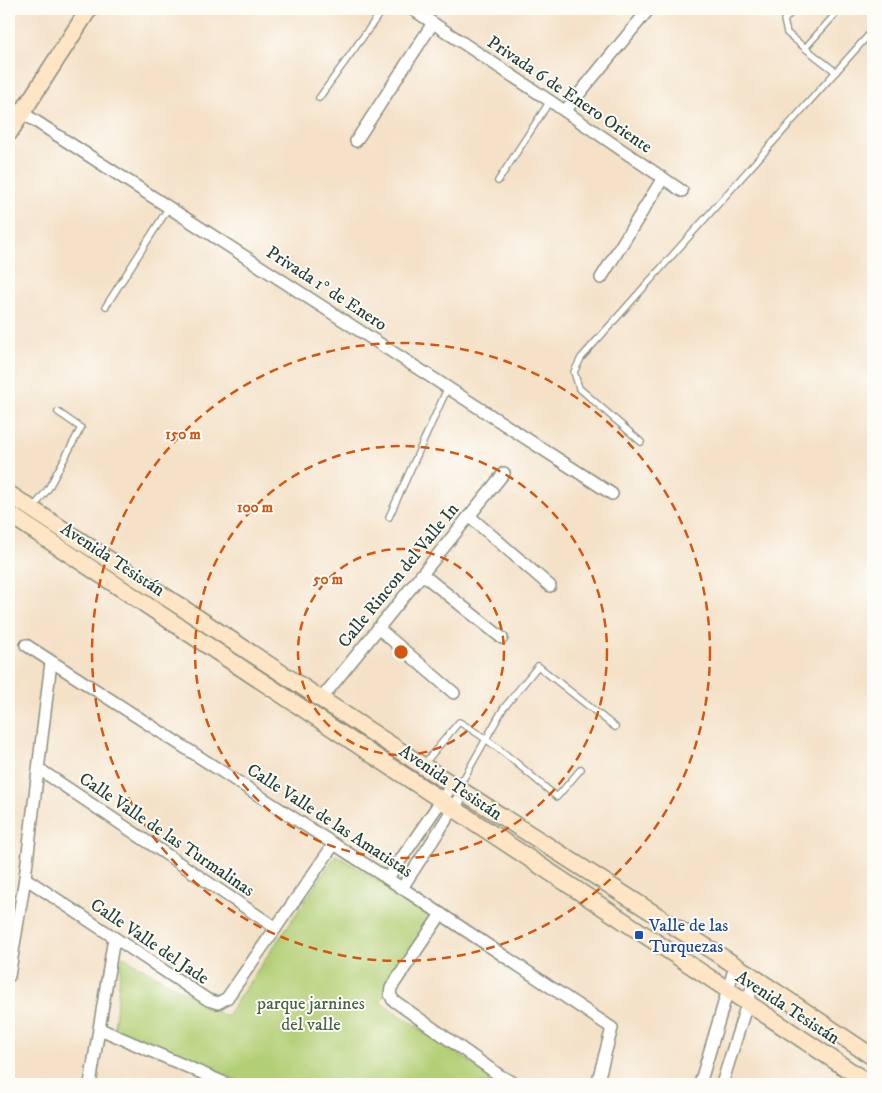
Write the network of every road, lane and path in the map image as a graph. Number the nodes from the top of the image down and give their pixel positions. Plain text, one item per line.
1 (89, 9) edge
2 (383, 9) edge
3 (412, 9) edge
4 (649, 9) edge
5 (795, 9) edge
6 (840, 9) edge
7 (433, 22) junction
8 (873, 30) edge
9 (805, 48) junction
10 (836, 72) junction
11 (320, 98) dead end
12 (550, 101) junction
13 (15, 108) edge
14 (565, 111) junction
15 (9, 133) edge
16 (356, 140) dead end
17 (663, 178) junction
18 (498, 181) dead end
19 (682, 192) dead end
20 (169, 207) junction
21 (601, 278) dead end
22 (106, 306) dead end
23 (448, 387) junction
24 (58, 412) dead end
25 (641, 442) dead end
26 (504, 473) dead end
27 (9, 494) edge
28 (612, 494) dead end
29 (33, 509) junction
30 (9, 514) edge
31 (468, 516) junction
32 (389, 517) dead end
33 (422, 574) junction
34 (550, 586) dead end
35 (378, 628) junction
36 (502, 638) dead end
37 (26, 645) dead end
38 (51, 662) junction
39 (454, 693) dead end
40 (321, 698) junction
41 (615, 727) dead end
42 (486, 741) junction
43 (423, 766) junction
44 (581, 768) dead end
45 (39, 769) junction
46 (460, 785) junction
47 (448, 804) junction
48 (334, 844) junction
49 (25, 878) junction
50 (388, 878) junction
51 (402, 888) junction
52 (441, 914) junction
53 (276, 928) junction
54 (114, 938) junction
55 (735, 966) junction
56 (9, 976) edge
57 (754, 978) junction
58 (728, 991) junction
59 (747, 1004) junction
60 (100, 1029) junction
61 (873, 1057) edge
62 (498, 1080) edge
63 (90, 1084) edge
64 (227, 1084) edge
65 (515, 1084) edge
66 (597, 1084) edge
67 (700, 1084) edge
68 (722, 1084) edge
69 (870, 1084) edge

1 - 13 street
2 - 11 lane
3 - 7 street, Privada 6 de Enero Oriente
4 - 14 street
5 - 9 lane
6 - 9 lane
7 - 12 street, Privada 6 de Enero Oriente
7 - 16 street
8 - 10 lane
9 - 10 lane
10 - 25 lane
12 - 14 street, Privada 6 de Enero Oriente
12 - 18 lane
13 - 15 street
13 - 20 street, Privada 1° de Enero
14 - 17 street, Privada 6 de Enero Oriente
17 - 19 street, Privada 6 de Enero Oriente
17 - 21 street
20 - 22 lane
20 - 23 street, Privada 1° de Enero
23 - 28 street, Privada 1° de Enero
23 - 32 lane
24 - 29 lane
26 - 31 street, Calle Rincon del Valle In
27 - 29 street, Avenida Tesistán
29 - 40 street, Avenida Tesistán
30 - 47 street, Avenida Tesistán
31 - 33 street, Calle Rincon del Valle In
31 - 34 street
33 - 35 street, Calle Rincon del Valle In
33 - 36 street
35 - 39 street
35 - 40 street, Calle Rincon del Valle In
37 - 38 street, Calle Valle de las Amatistas
38 - 45 street
38 - 48 street, Calle Valle de las Amatistas
40 - 43 street, Avenida Tesistán
41 - 42 lane
42 - 43 lane
42 - 44 lane
42 - 46 lane
43 - 46 street, Avenida Tesistán
45 - 49 street
45 - 53 street, Calle Valle de las Turmalinas
46 - 47 street
46 - 55 street, Avenida Tesistán
47 - 50 street
47 - 51 street
47 - 58 street, Avenida Tesistán
48 - 50 street, Calle Valle de las Amatistas
48 - 53 street, Calle Valle del Jade
49 - 54 street, Calle Valle del Jade
49 - 56 street
50 - 51 street, Calle Valle de las Amatistas
51 - 52 street, Calle Valle de las Amatistas
52 - 62 street
52 - 66 street, Calle Valle de las Amatistas
53 - 54 street, Calle Valle del Jade
54 - 60 street
55 - 57 street, Avenida Tesistán
55 - 58 street
57 - 59 street
57 - 61 street, Avenida Tesistán
58 - 59 street, Avenida Tesistán
58 - 67 street
59 - 68 street
59 - 69 street, Avenida Tesistán
60 - 63 street
60 - 64 street
62 - 65 street

